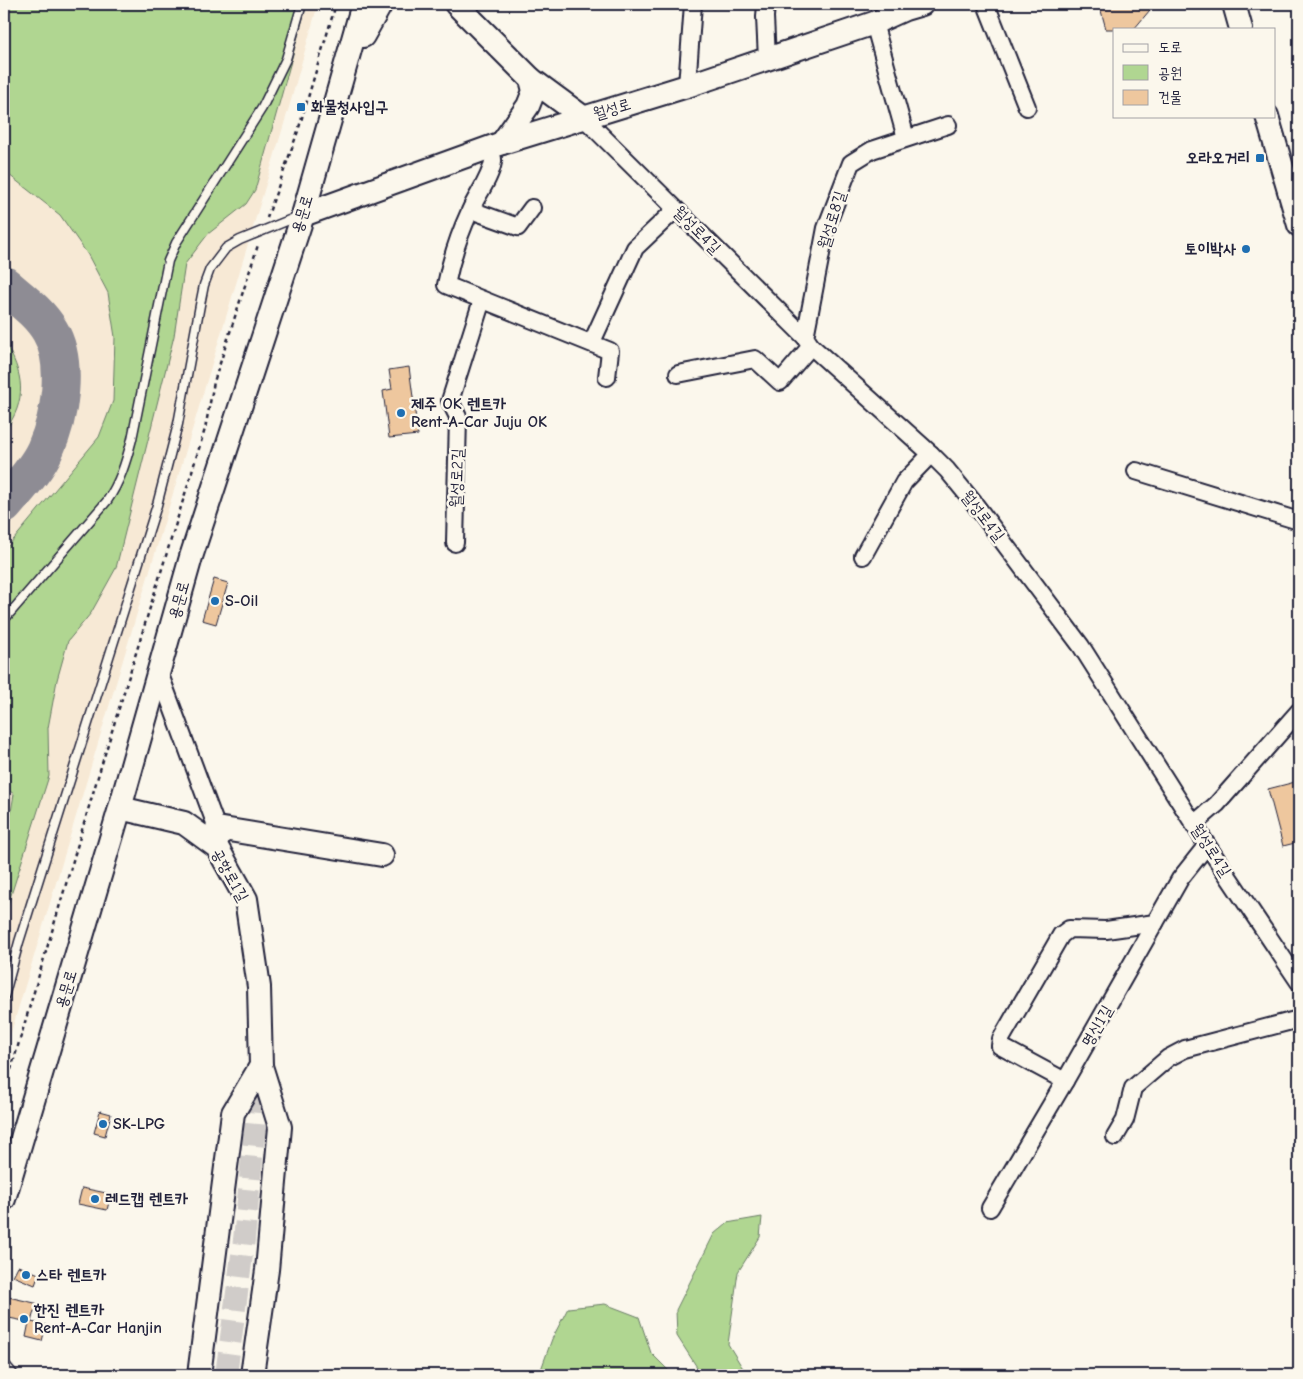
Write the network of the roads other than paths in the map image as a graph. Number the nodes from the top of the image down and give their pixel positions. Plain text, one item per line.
1 (302, 4) edge
2 (363, 4) edge
3 (381, 4) edge
4 (456, 4) edge
5 (692, 4) edge
6 (766, 4) edge
7 (986, 4) edge
8 (1234, 4) edge
9 (910, 6) edge
10 (874, 23) junction
11 (1241, 28) edge
12 (767, 59) junction
13 (345, 70) junction
14 (531, 79) junction
15 (687, 86) junction
16 (1027, 107) dead end
17 (584, 118) junction
18 (1268, 118) edge
19 (948, 126) dead end
20 (906, 138) junction
21 (496, 145) junction
22 (532, 208) dead end
23 (471, 210) junction
24 (676, 210) junction
25 (303, 215) junction
26 (1299, 225) edge
27 (482, 300) junction
28 (592, 342) junction
29 (808, 342) junction
30 (678, 374) dead end
31 (607, 377) dead end
32 (931, 454) junction
33 (1136, 471) dead end
34 (1299, 521) edge
35 (455, 543) dead end
36 (863, 556) dead end
37 (4, 620) edge
38 (159, 672) junction
39 (1299, 711) edge
40 (120, 808) junction
41 (1194, 824) junction
42 (217, 828) junction
43 (1207, 846) junction
44 (382, 855) dead end
45 (239, 885) junction
46 (1155, 923) junction
47 (1299, 982) edge
48 (4, 996) edge
49 (1299, 1019) edge
50 (261, 1066) junction
51 (1065, 1081) junction
52 (1115, 1137) dead end
53 (4, 1199) edge
54 (990, 1208) dead end
55 (4, 1363) edge
56 (14, 1375) edge
57 (199, 1375) edge
58 (252, 1375) edge

1 - 37 lane
2 - 13 street, 용문로
3 - 13 street
4 - 14 street
5 - 15 street
6 - 12 street
7 - 16 street
8 - 11 street
9 - 10 street, 월성로
10 - 12 street, 월성로
10 - 20 street
12 - 15 street, 월성로
13 - 25 street, 용문로
14 - 17 street
14 - 21 street
15 - 17 street, 월성로
17 - 21 street, 월성로
17 - 24 street, 월성로4길
18 - 26 street
19 - 20 street, 월성로8길
20 - 29 street, 월성로8길
21 - 23 street
21 - 25 street, 월성로
22 - 23 street
23 - 27 street
24 - 28 street
24 - 29 street, 월성로4길
25 - 38 street, 용문로
25 - 48 lane
27 - 28 street
27 - 35 street, 월성로2길
28 - 31 street
29 - 30 street
29 - 32 street, 월성로4길
32 - 36 street
32 - 41 street, 월성로4길
33 - 34 street
38 - 40 street, 용문로
38 - 42 street
39 - 41 street
40 - 45 street, 공항로1길
40 - 53 street, 용문로
41 - 43 street, 월성로4길
42 - 44 street, 공항로1길
42 - 45 street
43 - 46 street, 명신1길
43 - 47 street, 월성로4길
45 - 50 street, 공항로1길
46 - 51 street, 명신1길
46 - 51 street
49 - 52 street
50 - 57 street
50 - 58 street, 공항로1길
51 - 54 street, 명신1길
55 - 56 lane

